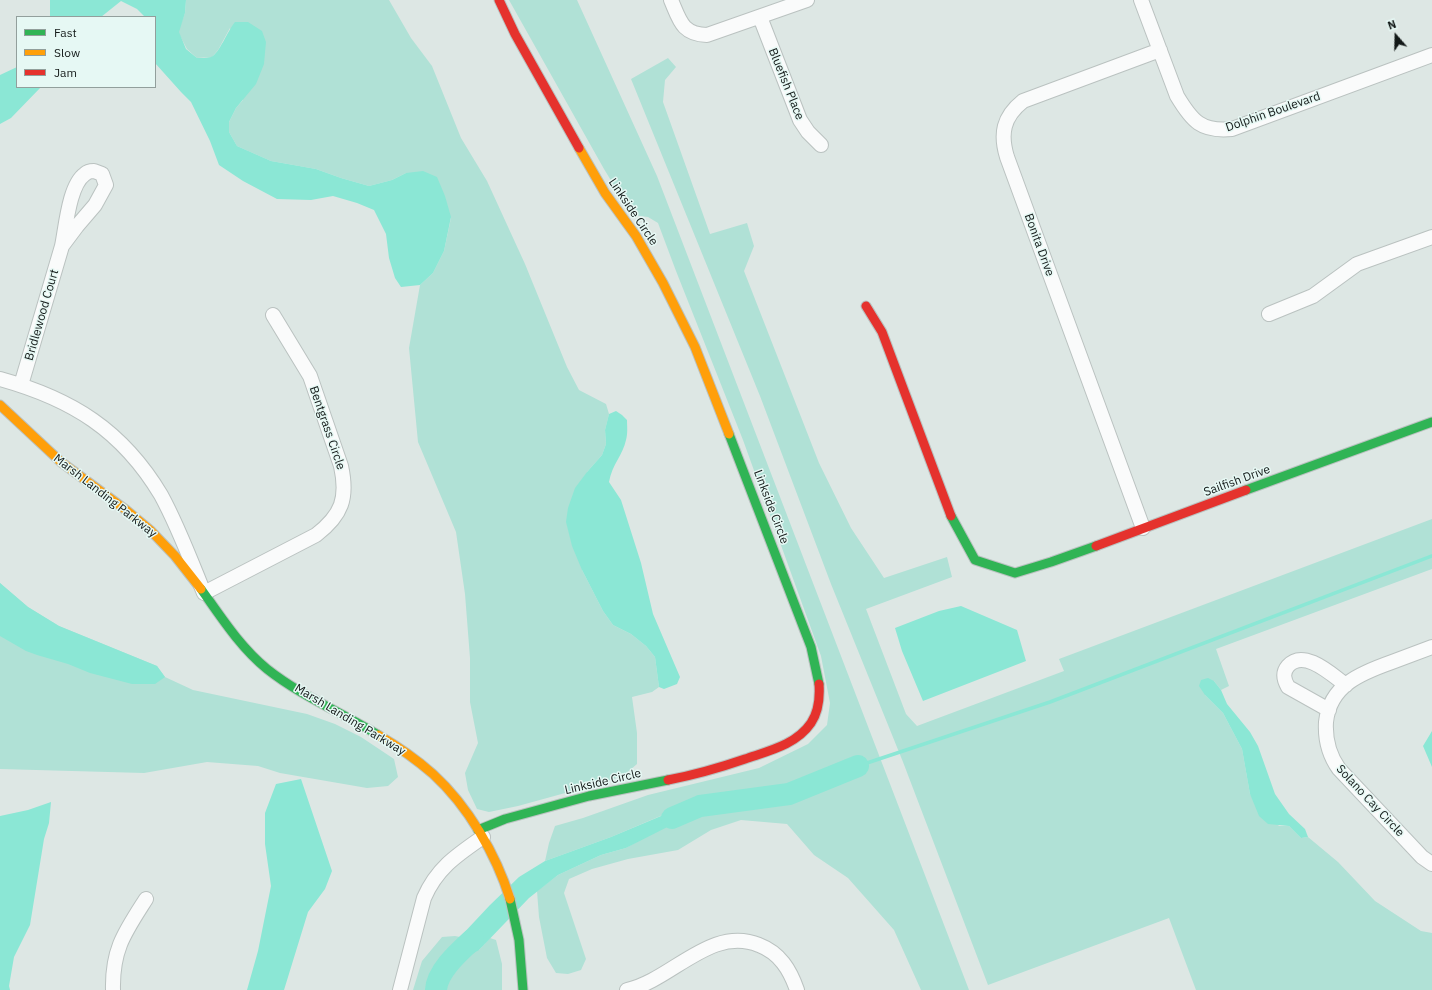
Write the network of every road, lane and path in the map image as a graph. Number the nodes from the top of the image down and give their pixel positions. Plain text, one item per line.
1 (498, 0) edge
2 (671, 0) edge
3 (807, 0) edge
4 (1141, 0) edge
5 (760, 17) junction
6 (1160, 50) junction
7 (1432, 55) edge
8 (821, 145) dead end
9 (1432, 237) edge
10 (62, 246) junction
11 (866, 306) dead end
12 (1269, 314) dead end
13 (273, 315) dead end
14 (0, 379) edge
15 (21, 385) junction
16 (0, 405) edge
17 (1432, 422) edge
18 (1143, 528) junction
19 (204, 593) junction
20 (1432, 647) edge
21 (1346, 685) junction
22 (1329, 710) junction
23 (480, 833) junction
24 (1432, 864) edge
25 (146, 899) dead end
26 (113, 990) edge
27 (400, 990) edge
28 (523, 990) edge
29 (627, 990) edge
30 (797, 990) edge

1 - 23 street, Linkside Circle
2 - 5 street
3 - 5 street
4 - 6 street, Dolphin Boulevard
5 - 8 street, Bluefish Place
6 - 7 street, Dolphin Boulevard
6 - 18 street, Bonita Drive
9 - 12 street
10 - 10 street, Bridlewood Court
10 - 15 street, Bridlewood Court
11 - 18 street, Sailfish Drive
13 - 19 street, Bentgrass Circle
14 - 15 street, Marsh Landing Parkway
15 - 19 street, Marsh Landing Parkway
16 - 19 street, Marsh Landing Parkway
17 - 18 street, Sailfish Drive
19 - 23 street, Marsh Landing Parkway
20 - 21 street, Solano Cay Circle
21 - 22 street, Solano Cay Circle
21 - 22 street
22 - 24 street, Solano Cay Circle
23 - 27 street
23 - 28 street, Marsh Landing Parkway
25 - 26 street
29 - 30 street

